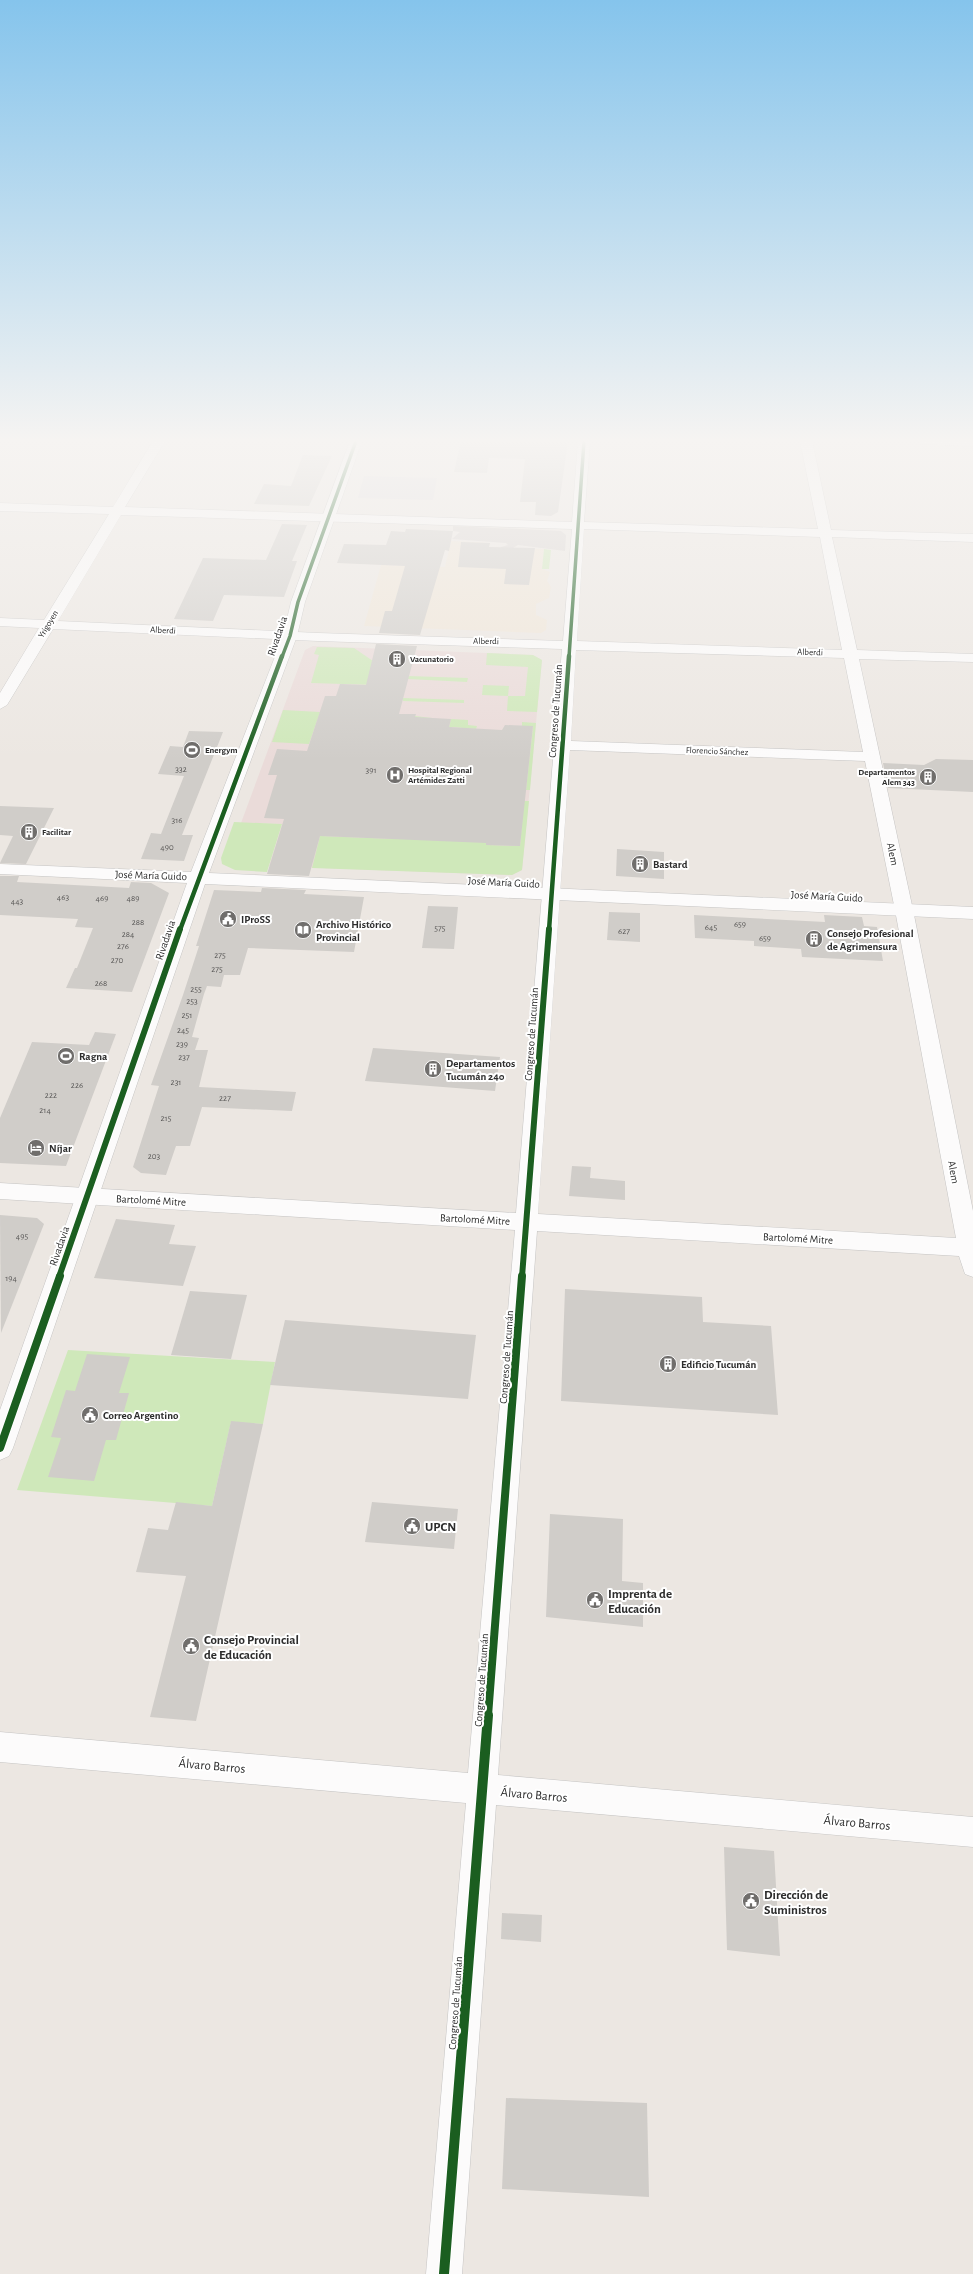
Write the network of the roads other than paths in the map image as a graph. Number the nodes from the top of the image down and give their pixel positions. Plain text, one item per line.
1 (95, 547) edge
2 (319, 547) edge
3 (576, 547) edge
4 (829, 547) edge
5 (0, 622) edge
6 (48, 624) junction
7 (290, 636) junction
8 (569, 644) junction
9 (851, 654) junction
10 (973, 658) edge
11 (0, 705) edge
12 (562, 745) junction
13 (872, 757) junction
14 (0, 869) edge
15 (198, 876) junction
16 (552, 894) junction
17 (904, 910) junction
18 (973, 913) edge
19 (0, 1191) edge
20 (87, 1196) junction
21 (526, 1222) junction
22 (972, 1255) edge
23 (0, 1448) edge
24 (0, 1747) edge
25 (482, 1789) junction
26 (973, 1832) edge
27 (444, 2274) edge

1 - 6 street, Yrigoyen
2 - 7 main road, Rivadavia
3 - 8 street, Congreso de Tucumán
4 - 9 street, Alem
5 - 6 street, Alberdi
6 - 7 street, Alberdi
6 - 11 street, Yrigoyen
7 - 8 street, Alberdi
7 - 15 main road, Rivadavia
8 - 9 street, Alberdi
8 - 12 street, Congreso de Tucumán
9 - 10 street, Alberdi
9 - 13 street, Alem
12 - 13 street, Florencio Sánchez
12 - 16 street, Congreso de Tucumán
13 - 17 street, Alem
14 - 15 main road, José María Guido
15 - 16 main road, José María Guido
15 - 20 main road, Rivadavia
16 - 17 main road, José María Guido
16 - 21 street, Congreso de Tucumán
17 - 18 main road, José María Guido
17 - 22 street, Alem
19 - 20 street, Bartolomé Mitre
20 - 21 street, Bartolomé Mitre
20 - 23 main road, Rivadavia
21 - 22 street, Bartolomé Mitre
21 - 25 street, Congreso de Tucumán
24 - 25 street, Álvaro Barros
25 - 26 street, Álvaro Barros
25 - 27 street, Congreso de Tucumán

